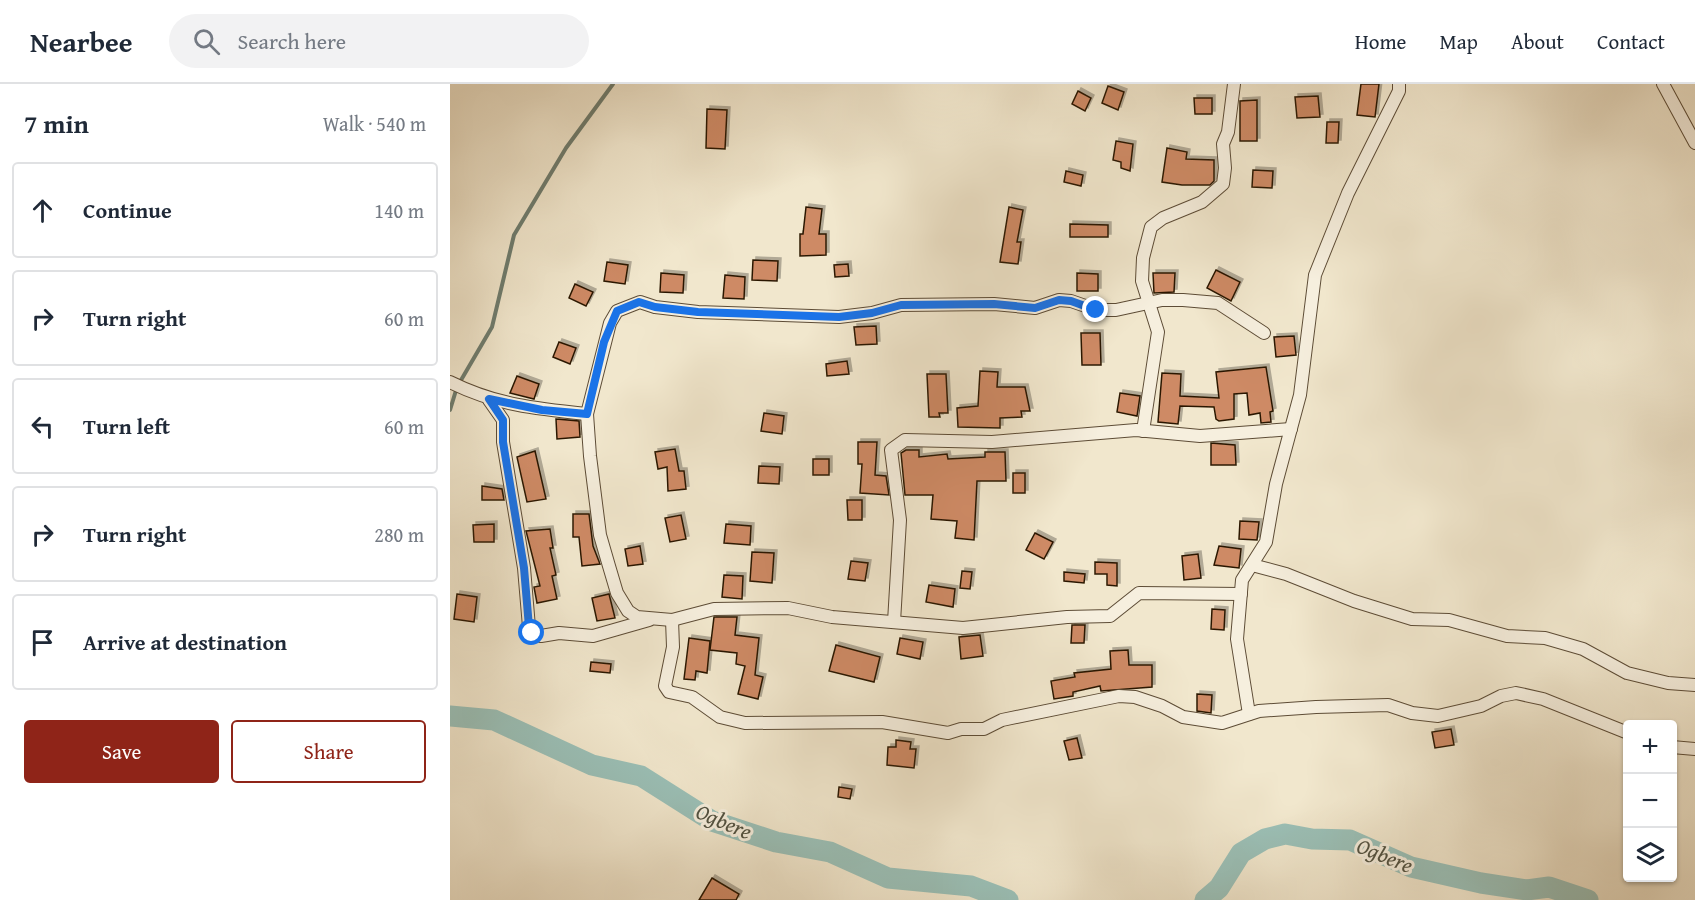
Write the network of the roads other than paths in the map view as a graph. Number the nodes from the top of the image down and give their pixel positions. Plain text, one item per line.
1 (1234, 84) edge
2 (1399, 84) edge
3 (1663, 84) edge
4 (1695, 143) edge
5 (1148, 303) junction
6 (1264, 333) dead end
7 (450, 382) edge
8 (489, 399) junction
9 (587, 414) junction
10 (1291, 429) junction
11 (1143, 431) junction
12 (1252, 565) junction
13 (1241, 594) junction
14 (653, 619) junction
15 (672, 620) junction
16 (894, 622) junction
17 (1695, 685) edge
18 (1249, 714) junction
19 (1623, 731) edge
20 (1677, 747) edge
21 (1695, 748) edge

1 - 5 street
2 - 10 street
3 - 4 street
5 - 6 street
5 - 9 street
5 - 11 street
7 - 8 street
8 - 9 street
8 - 14 street
9 - 14 street
10 - 11 street
10 - 12 street
11 - 16 street
12 - 13 street
12 - 17 street
13 - 16 street
13 - 18 street
14 - 15 street
15 - 16 street
15 - 18 street
18 - 19 street
20 - 21 street

